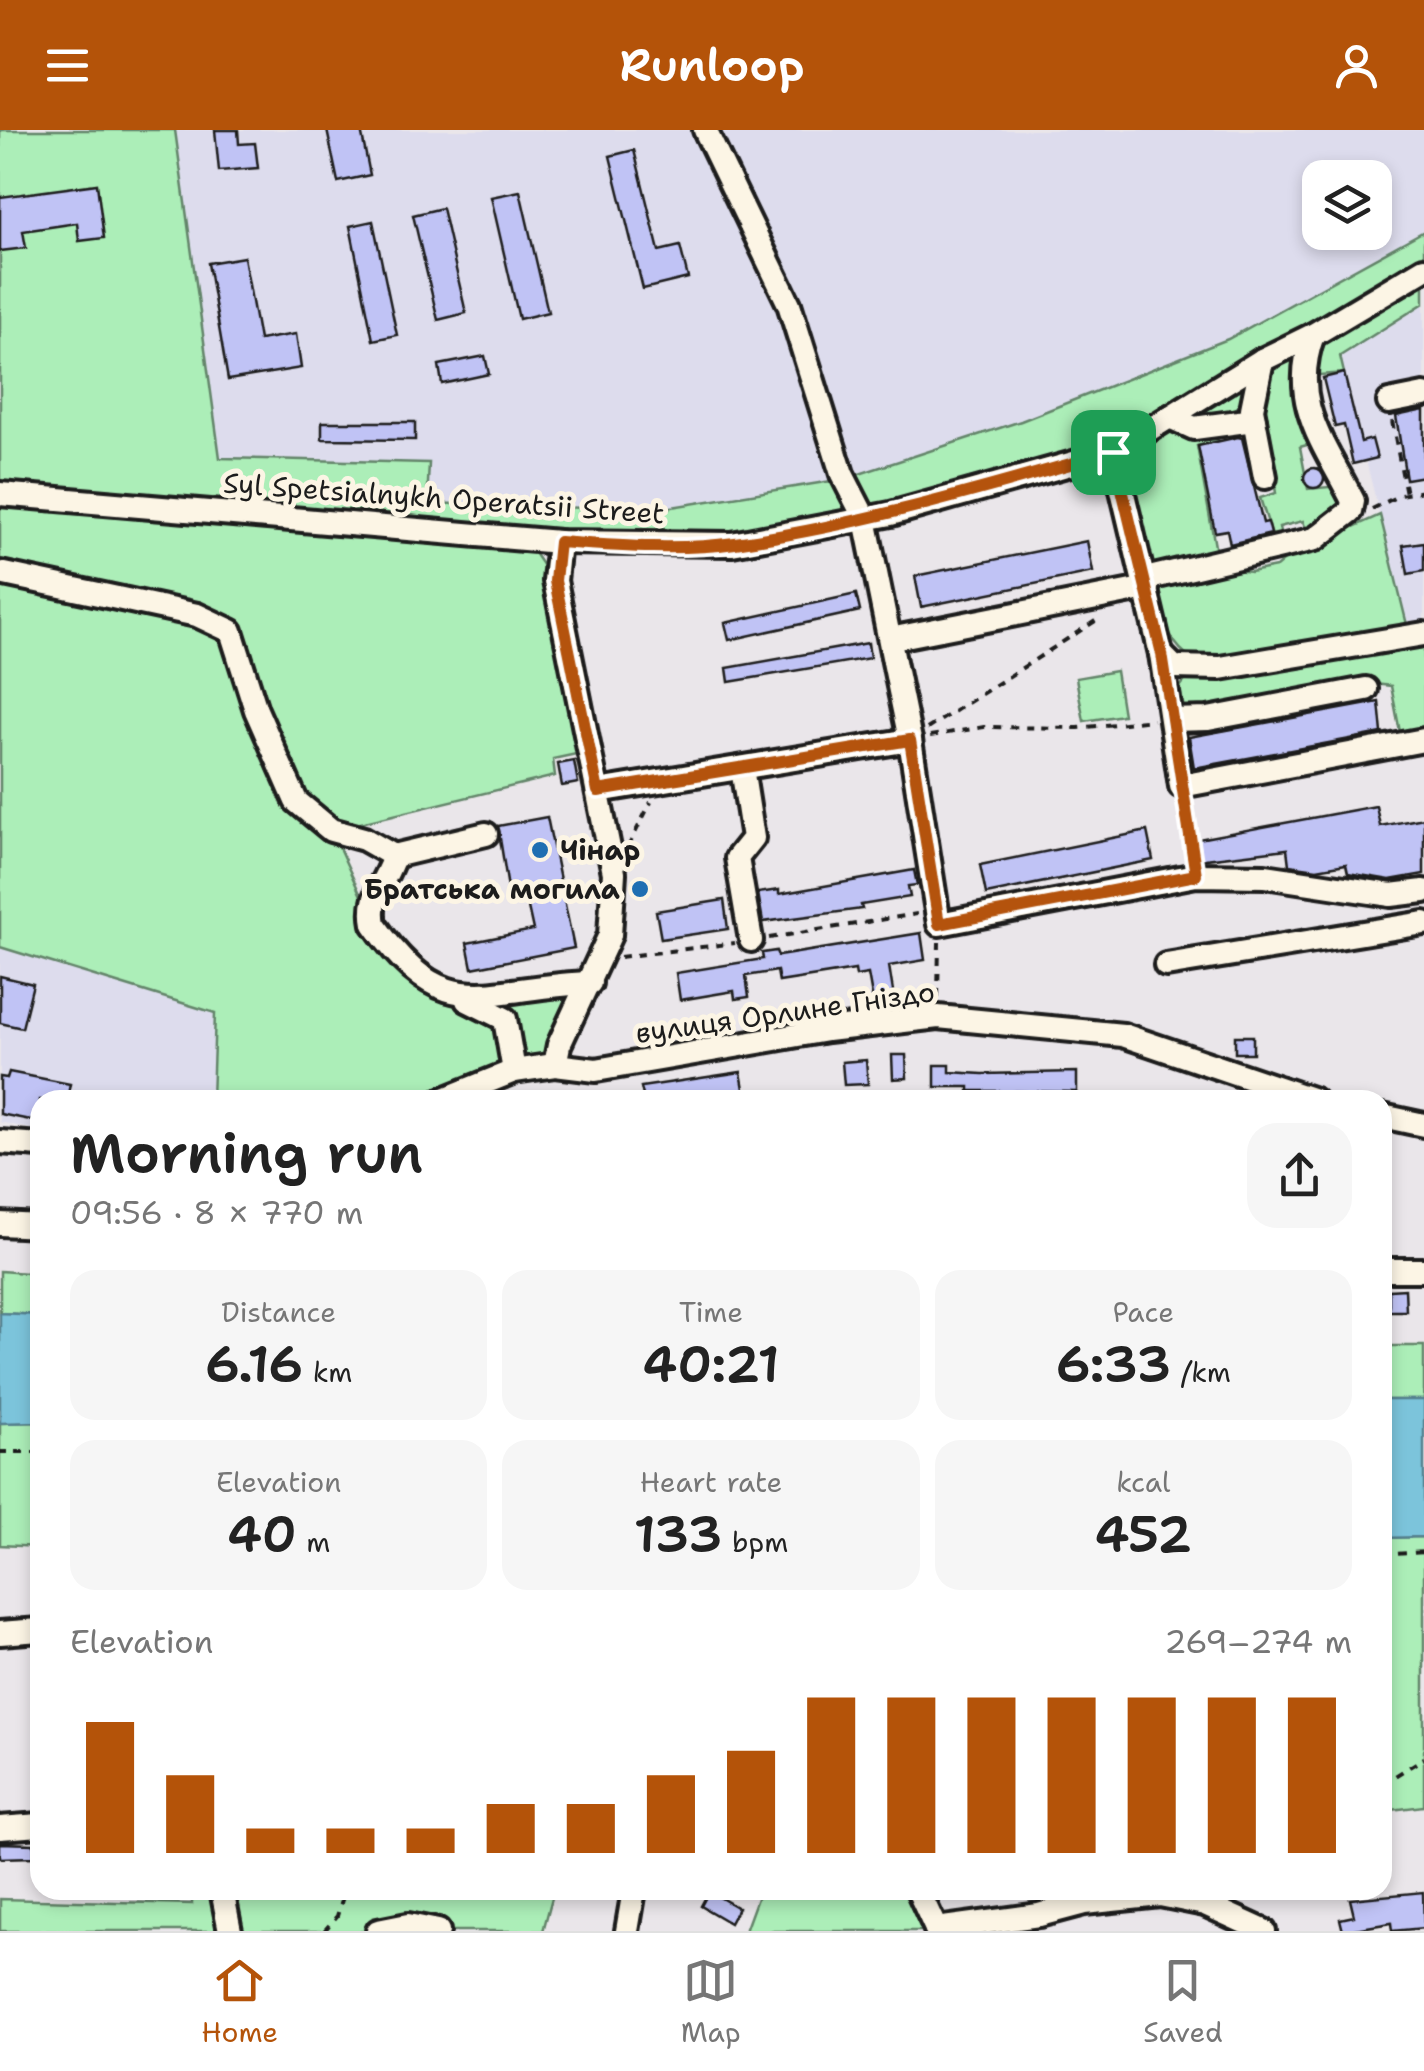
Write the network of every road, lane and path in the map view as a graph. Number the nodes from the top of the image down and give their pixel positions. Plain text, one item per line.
1 (704, 130) edge
2 (1424, 269) edge
3 (1313, 335) junction
4 (1262, 360) junction
5 (1424, 394) edge
6 (1388, 402) joint
7 (1170, 417) junction
8 (1254, 420) junction
9 (1113, 452) junction
10 (1264, 477) dead end
11 (1424, 491) edge
12 (0, 494) edge
13 (1406, 494) junction
14 (865, 518) junction
15 (1346, 519) junction
16 (559, 542) junction
17 (0, 573) edge
18 (1146, 583) junction
19 (1115, 608) dead end
20 (1424, 634) edge
21 (890, 640) junction
22 (1162, 654) junction
23 (1366, 689) dead end
24 (1172, 720) junction
25 (910, 740) junction
26 (1424, 740) edge
27 (742, 768) junction
28 (662, 781) junction
29 (1182, 786) junction
30 (598, 791) junction
31 (486, 834) dead end
32 (394, 856) junction
33 (614, 873) junction
34 (1196, 875) junction
35 (1424, 891) edge
36 (1424, 923) edge
37 (939, 924) junction
38 (751, 940) dead end
39 (1166, 965) dead end
40 (590, 983) junction
41 (452, 995) junction
42 (938, 1017) junction
43 (555, 1065) junction
44 (514, 1071) junction
45 (467, 1090) edge
46 (1285, 1090) edge
47 (1392, 1118) edge
48 (1424, 1125) edge
49 (0, 1142) edge
50 (30, 1144) edge
51 (0, 1224) edge
52 (30, 1226) edge
53 (1392, 1270) edge
54 (1424, 1270) edge
55 (0, 1452) edge
56 (30, 1452) edge
57 (1424, 1552) edge
58 (1392, 1555) edge
59 (30, 1631) edge
60 (0, 1633) edge
61 (1424, 1758) edge
62 (1392, 1778) edge
63 (30, 1826) edge
64 (0, 1828) edge
65 (224, 1900) edge
66 (342, 1900) edge
67 (632, 1900) edge
68 (922, 1900) edge
69 (1112, 1900) edge
70 (1185, 1900) edge
71 (936, 1930) edge
72 (230, 1931) edge
73 (324, 1931) edge
74 (378, 1931) edge
75 (438, 1931) edge
76 (627, 1931) edge
77 (1264, 1931) edge

1 - 14 street
2 - 3 street, Syl Spetsialnykh Operatsii Street
3 - 4 street, Syl Spetsialnykh Operatsii Street
3 - 15 street
4 - 7 street, Syl Spetsialnykh Operatsii Street
4 - 8 street
5 - 6 street
6 - 13 path
7 - 8 street
7 - 9 street, Syl Spetsialnykh Operatsii Street
8 - 10 street
9 - 14 street, Syl Spetsialnykh Operatsii Street
9 - 18 street
11 - 13 path
12 - 16 street, Syl Spetsialnykh Operatsii Street
13 - 15 path
14 - 16 street, Syl Spetsialnykh Operatsii Street
14 - 21 street
15 - 18 street
16 - 30 street
17 - 32 street
18 - 21 street
18 - 22 street
19 - 25 path
20 - 22 street
21 - 25 street
22 - 24 street
23 - 24 street
24 - 25 path
24 - 29 street
25 - 27 street
25 - 37 street
26 - 29 street
27 - 28 street
27 - 38 street
28 - 30 street
28 - 33 path
29 - 34 path
30 - 33 street
31 - 32 street
32 - 41 street
33 - 40 street
34 - 35 street
34 - 37 street
36 - 39 street
37 - 42 path
40 - 41 street
40 - 43 street
41 - 44 street
42 - 43 street, вулиця Орлине Гніздо
42 - 46 street, вулиця Орлине Гніздо
43 - 44 street, вулиця Орлине Гніздо
44 - 45 street, вулиця Орлине Гніздо
47 - 48 street
49 - 50 street
51 - 52 street
53 - 54 street
55 - 56 path
57 - 58 path
59 - 60 street
61 - 62 path
63 - 64 street
65 - 72 street
66 - 73 path
67 - 76 street
68 - 71 street
69 - 71 street
70 - 77 street
74 - 75 street

